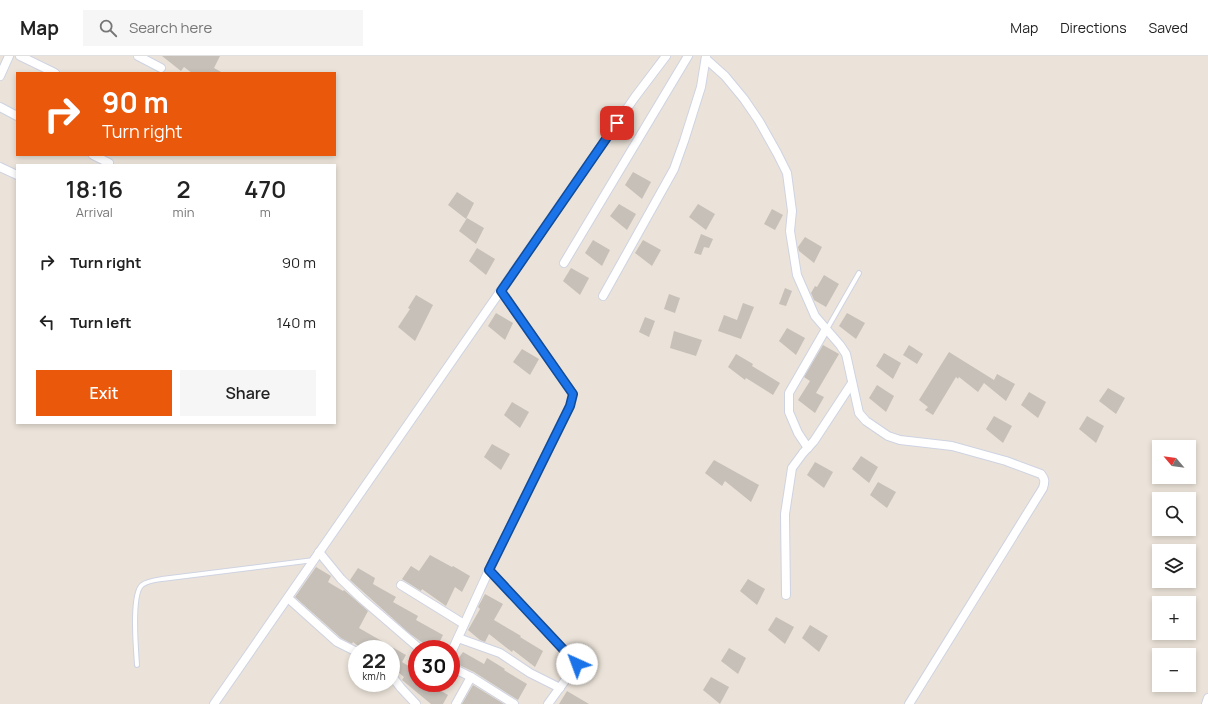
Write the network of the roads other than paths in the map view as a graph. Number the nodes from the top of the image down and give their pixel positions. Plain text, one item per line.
1 (9, 56) edge
2 (20, 56) edge
3 (138, 56) edge
4 (666, 56) edge
5 (688, 56) edge
6 (706, 58) edge
7 (162, 68) dead end
8 (53, 72) edge
9 (0, 76) edge
10 (0, 108) edge
11 (16, 116) edge
12 (95, 156) edge
13 (109, 163) dead end
14 (0, 167) edge
15 (16, 175) edge
16 (564, 263) dead end
17 (860, 273) dead end
18 (501, 291) junction
19 (603, 296) dead end
20 (826, 329) junction
21 (852, 383) junction
22 (808, 448) junction
23 (319, 552) junction
24 (314, 560) junction
25 (489, 570) junction
26 (401, 585) dead end
27 (786, 595) dead end
28 (288, 598) junction
29 (464, 624) junction
30 (458, 638) joint
31 (410, 640) edge
32 (348, 648) edge
33 (137, 665) dead end
34 (460, 672) edge
35 (470, 677) junction
36 (400, 687) edge
37 (560, 688) junction
38 (1208, 698) edge
39 (214, 704) edge
40 (416, 704) edge
41 (456, 704) edge
42 (514, 704) edge
43 (548, 704) edge
44 (909, 704) edge
45 (1206, 704) edge

1 - 9 street
2 - 8 street
3 - 7 street
4 - 18 street
5 - 16 street
6 - 19 street
6 - 20 street
10 - 11 street
12 - 13 street
14 - 15 street
17 - 20 lane
18 - 23 street
18 - 25 street
20 - 21 street
20 - 22 street
21 - 22 street
21 - 44 street
22 - 27 street
23 - 24 street
23 - 31 street
24 - 28 street
24 - 33 lane
25 - 29 street
25 - 37 street
26 - 29 street
28 - 32 street
28 - 39 street
29 - 30 street
30 - 37 street
34 - 35 street
35 - 41 street
35 - 42 street
36 - 40 street
37 - 43 street
38 - 45 street

